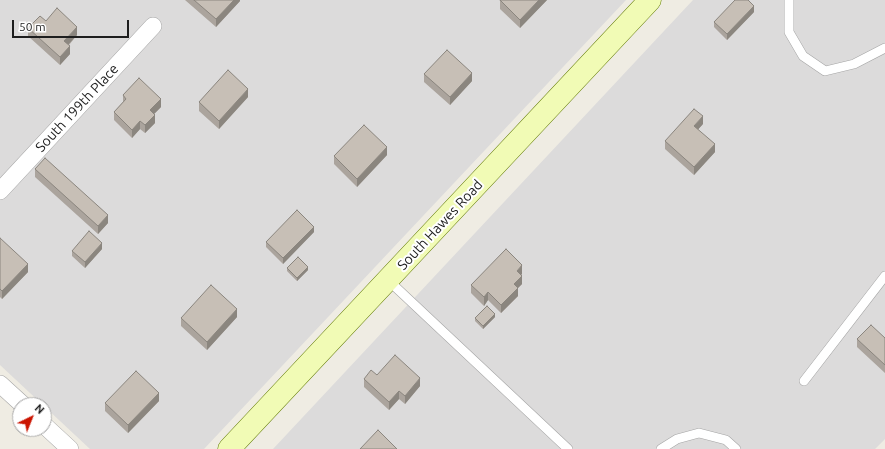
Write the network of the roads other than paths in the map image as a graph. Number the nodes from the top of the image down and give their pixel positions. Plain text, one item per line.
1 (650, 0) edge
2 (789, 0) edge
3 (153, 26) dead end
4 (885, 48) edge
5 (0, 191) edge
6 (885, 276) edge
7 (388, 280) junction
8 (804, 381) dead end
9 (0, 384) edge
10 (14, 397) edge
11 (52, 432) edge
12 (70, 449) edge
13 (229, 449) edge
14 (568, 449) edge
15 (661, 449) edge
16 (736, 449) edge

1 - 7 main road, South Hawes Road
2 - 4 lane
3 - 5 street, South 199th Place
6 - 8 lane
7 - 13 main road, South Hawes Road
7 - 14 lane
9 - 10 street
11 - 12 street
15 - 16 lane

